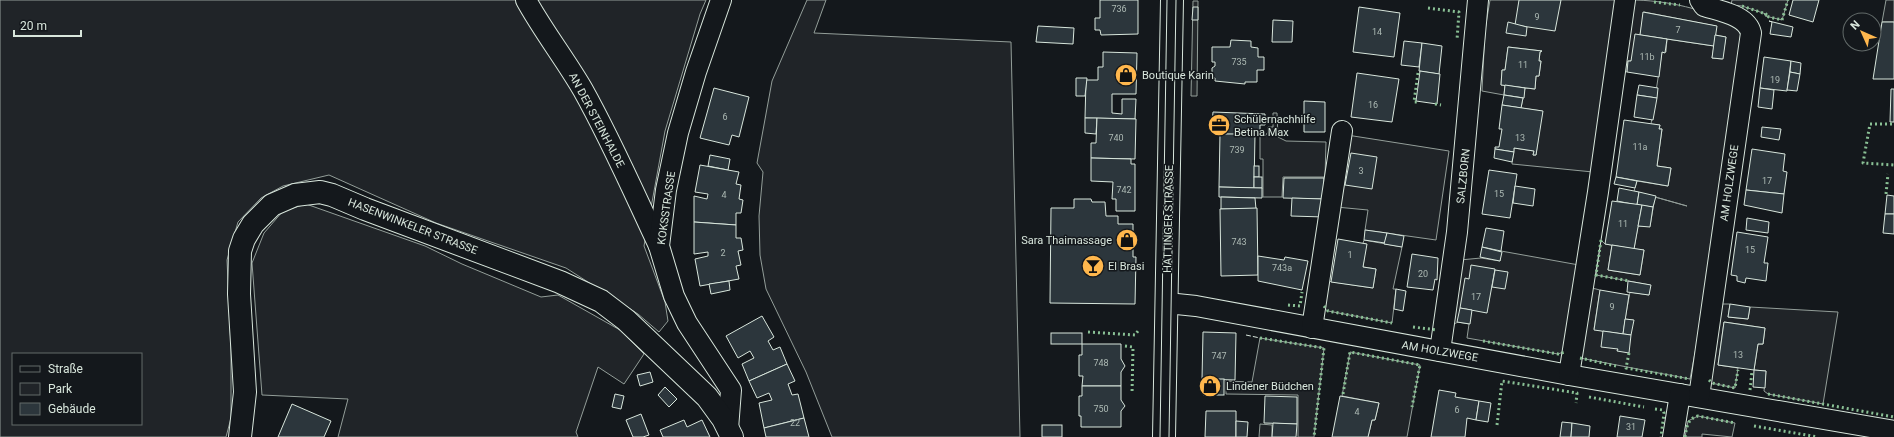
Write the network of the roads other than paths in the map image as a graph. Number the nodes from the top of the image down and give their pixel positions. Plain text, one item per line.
1 (526, 0) edge
2 (722, 0) edge
3 (1172, 0) edge
4 (1478, 0) edge
5 (1625, 0) edge
6 (1700, 0) edge
7 (1342, 131) dead end
8 (659, 246) junction
9 (1167, 303) junction
10 (1312, 328) junction
11 (1440, 351) junction
12 (1568, 375) junction
13 (1680, 394) junction
14 (1699, 397) junction
15 (1894, 431) edge
16 (730, 433) edge
17 (240, 437) edge
18 (1164, 437) edge
19 (1673, 437) edge

1 - 8 street, AN DER STEINHALDE
2 - 8 street, KOKSSTRASSE
3 - 9 street, HATTINGER STRASSE
4 - 11 street, SALZBORN
5 - 12 street
6 - 14 street, AM HOLZWEGE
7 - 10 street
8 - 16 street, KOKSSTRASSE
9 - 10 street, AM HOLZWEGE
9 - 18 street, HATTINGER STRASSE
10 - 11 street, AM HOLZWEGE
11 - 12 street, AM HOLZWEGE
12 - 13 street, AM HOLZWEGE
13 - 14 street, AM HOLZWEGE
13 - 19 street
14 - 15 street, AM HOLZWEGE
16 - 17 street, HASENWINKELER STRASSE

